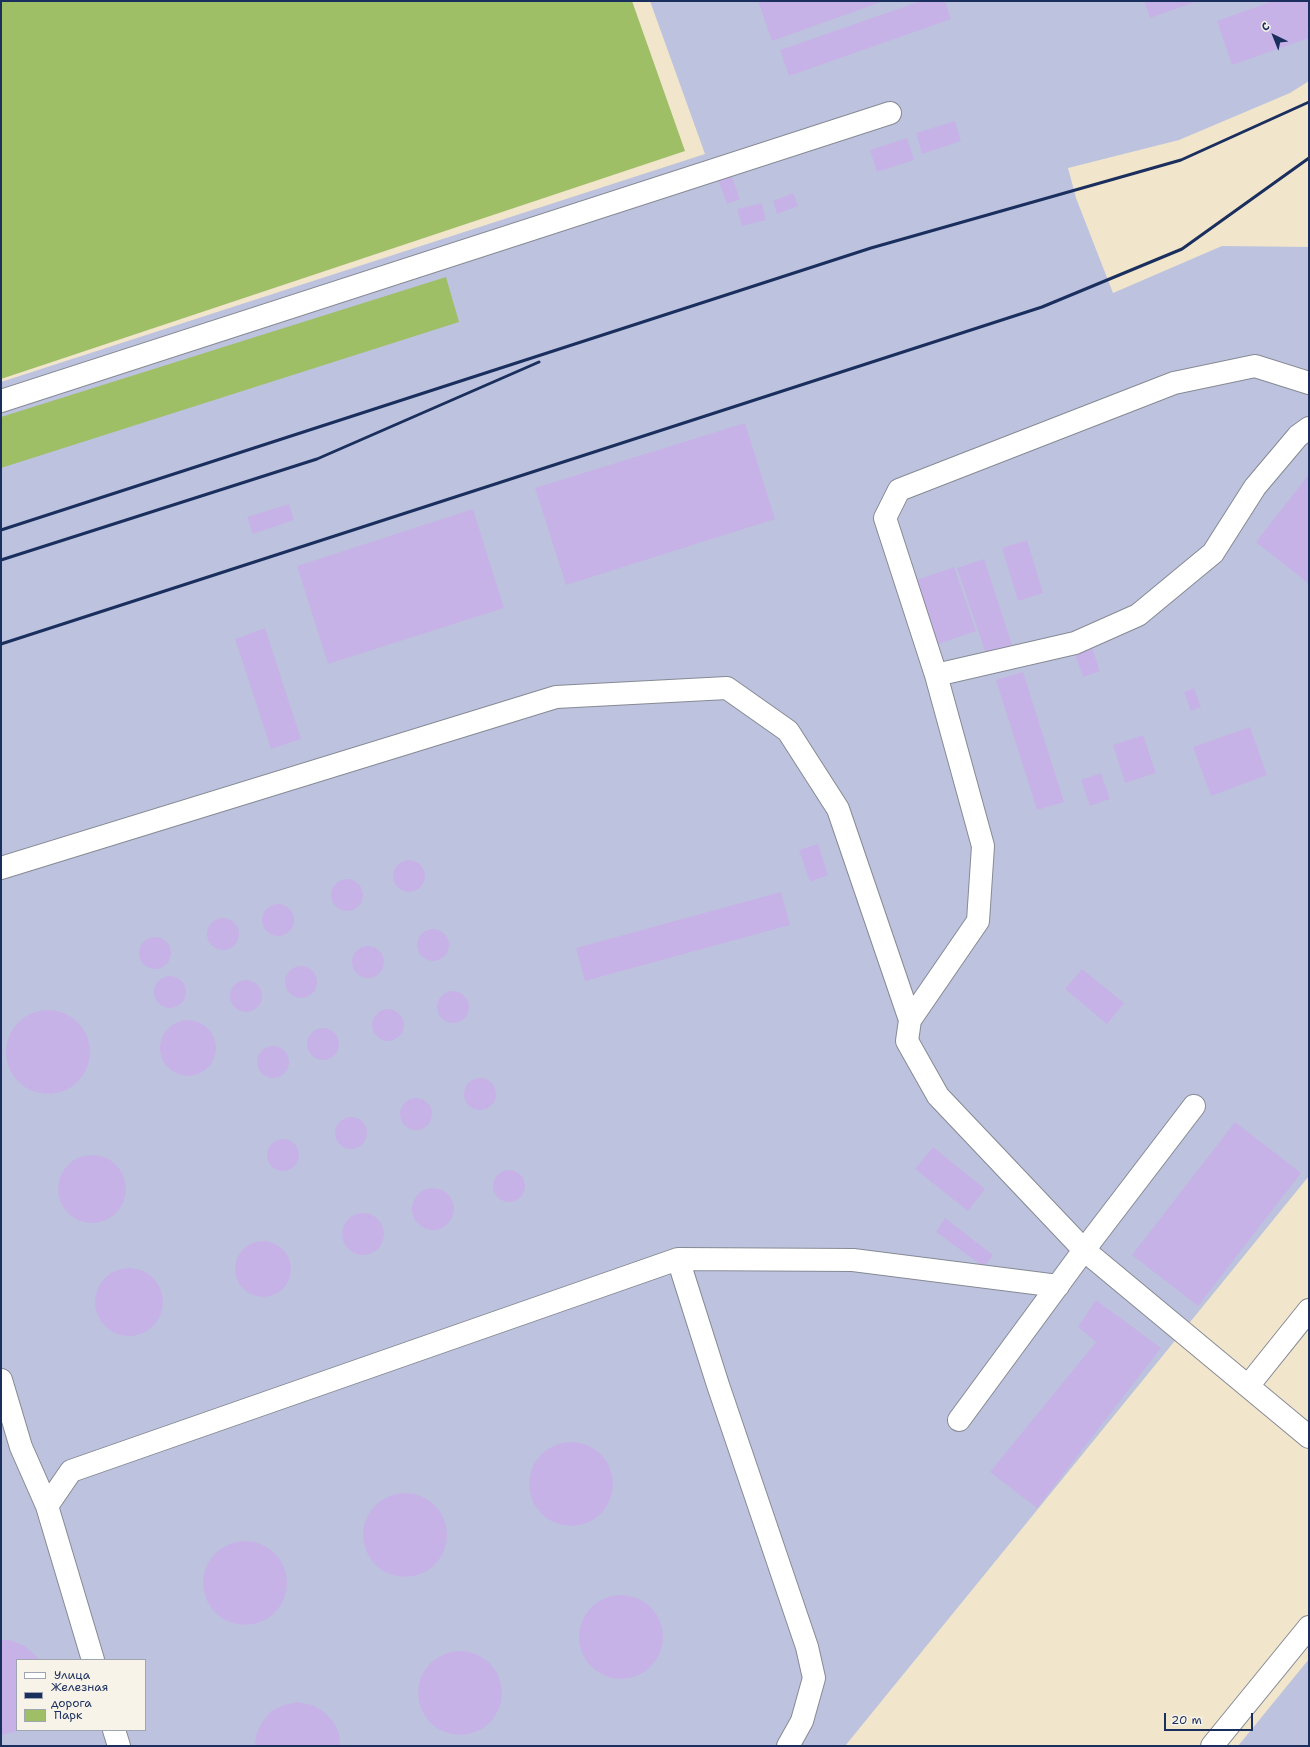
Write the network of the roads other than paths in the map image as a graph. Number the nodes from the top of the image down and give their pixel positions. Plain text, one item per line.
1 (890, 113) dead end
2 (1309, 384) edge
3 (1, 401) edge
4 (1309, 428) edge
5 (936, 675) junction
6 (1, 868) edge
7 (910, 1020) junction
8 (1194, 1106) dead end
9 (1084, 1250) junction
10 (678, 1259) junction
11 (1058, 1286) junction
12 (1309, 1310) edge
13 (1, 1380) edge
14 (1248, 1386) junction
15 (959, 1420) dead end
16 (1309, 1437) edge
17 (47, 1506) junction
18 (1309, 1626) edge
19 (93, 1659) edge
20 (114, 1731) edge
21 (119, 1746) edge
22 (788, 1746) edge
23 (1212, 1746) edge

1 - 3 street
2 - 5 street
4 - 5 street
5 - 7 street
6 - 7 street
7 - 9 street
8 - 9 street
9 - 11 street
9 - 14 street
10 - 11 street
10 - 17 street
10 - 22 street
11 - 15 street
12 - 14 street
13 - 17 street
14 - 16 street
17 - 19 street
18 - 23 street
20 - 21 street

